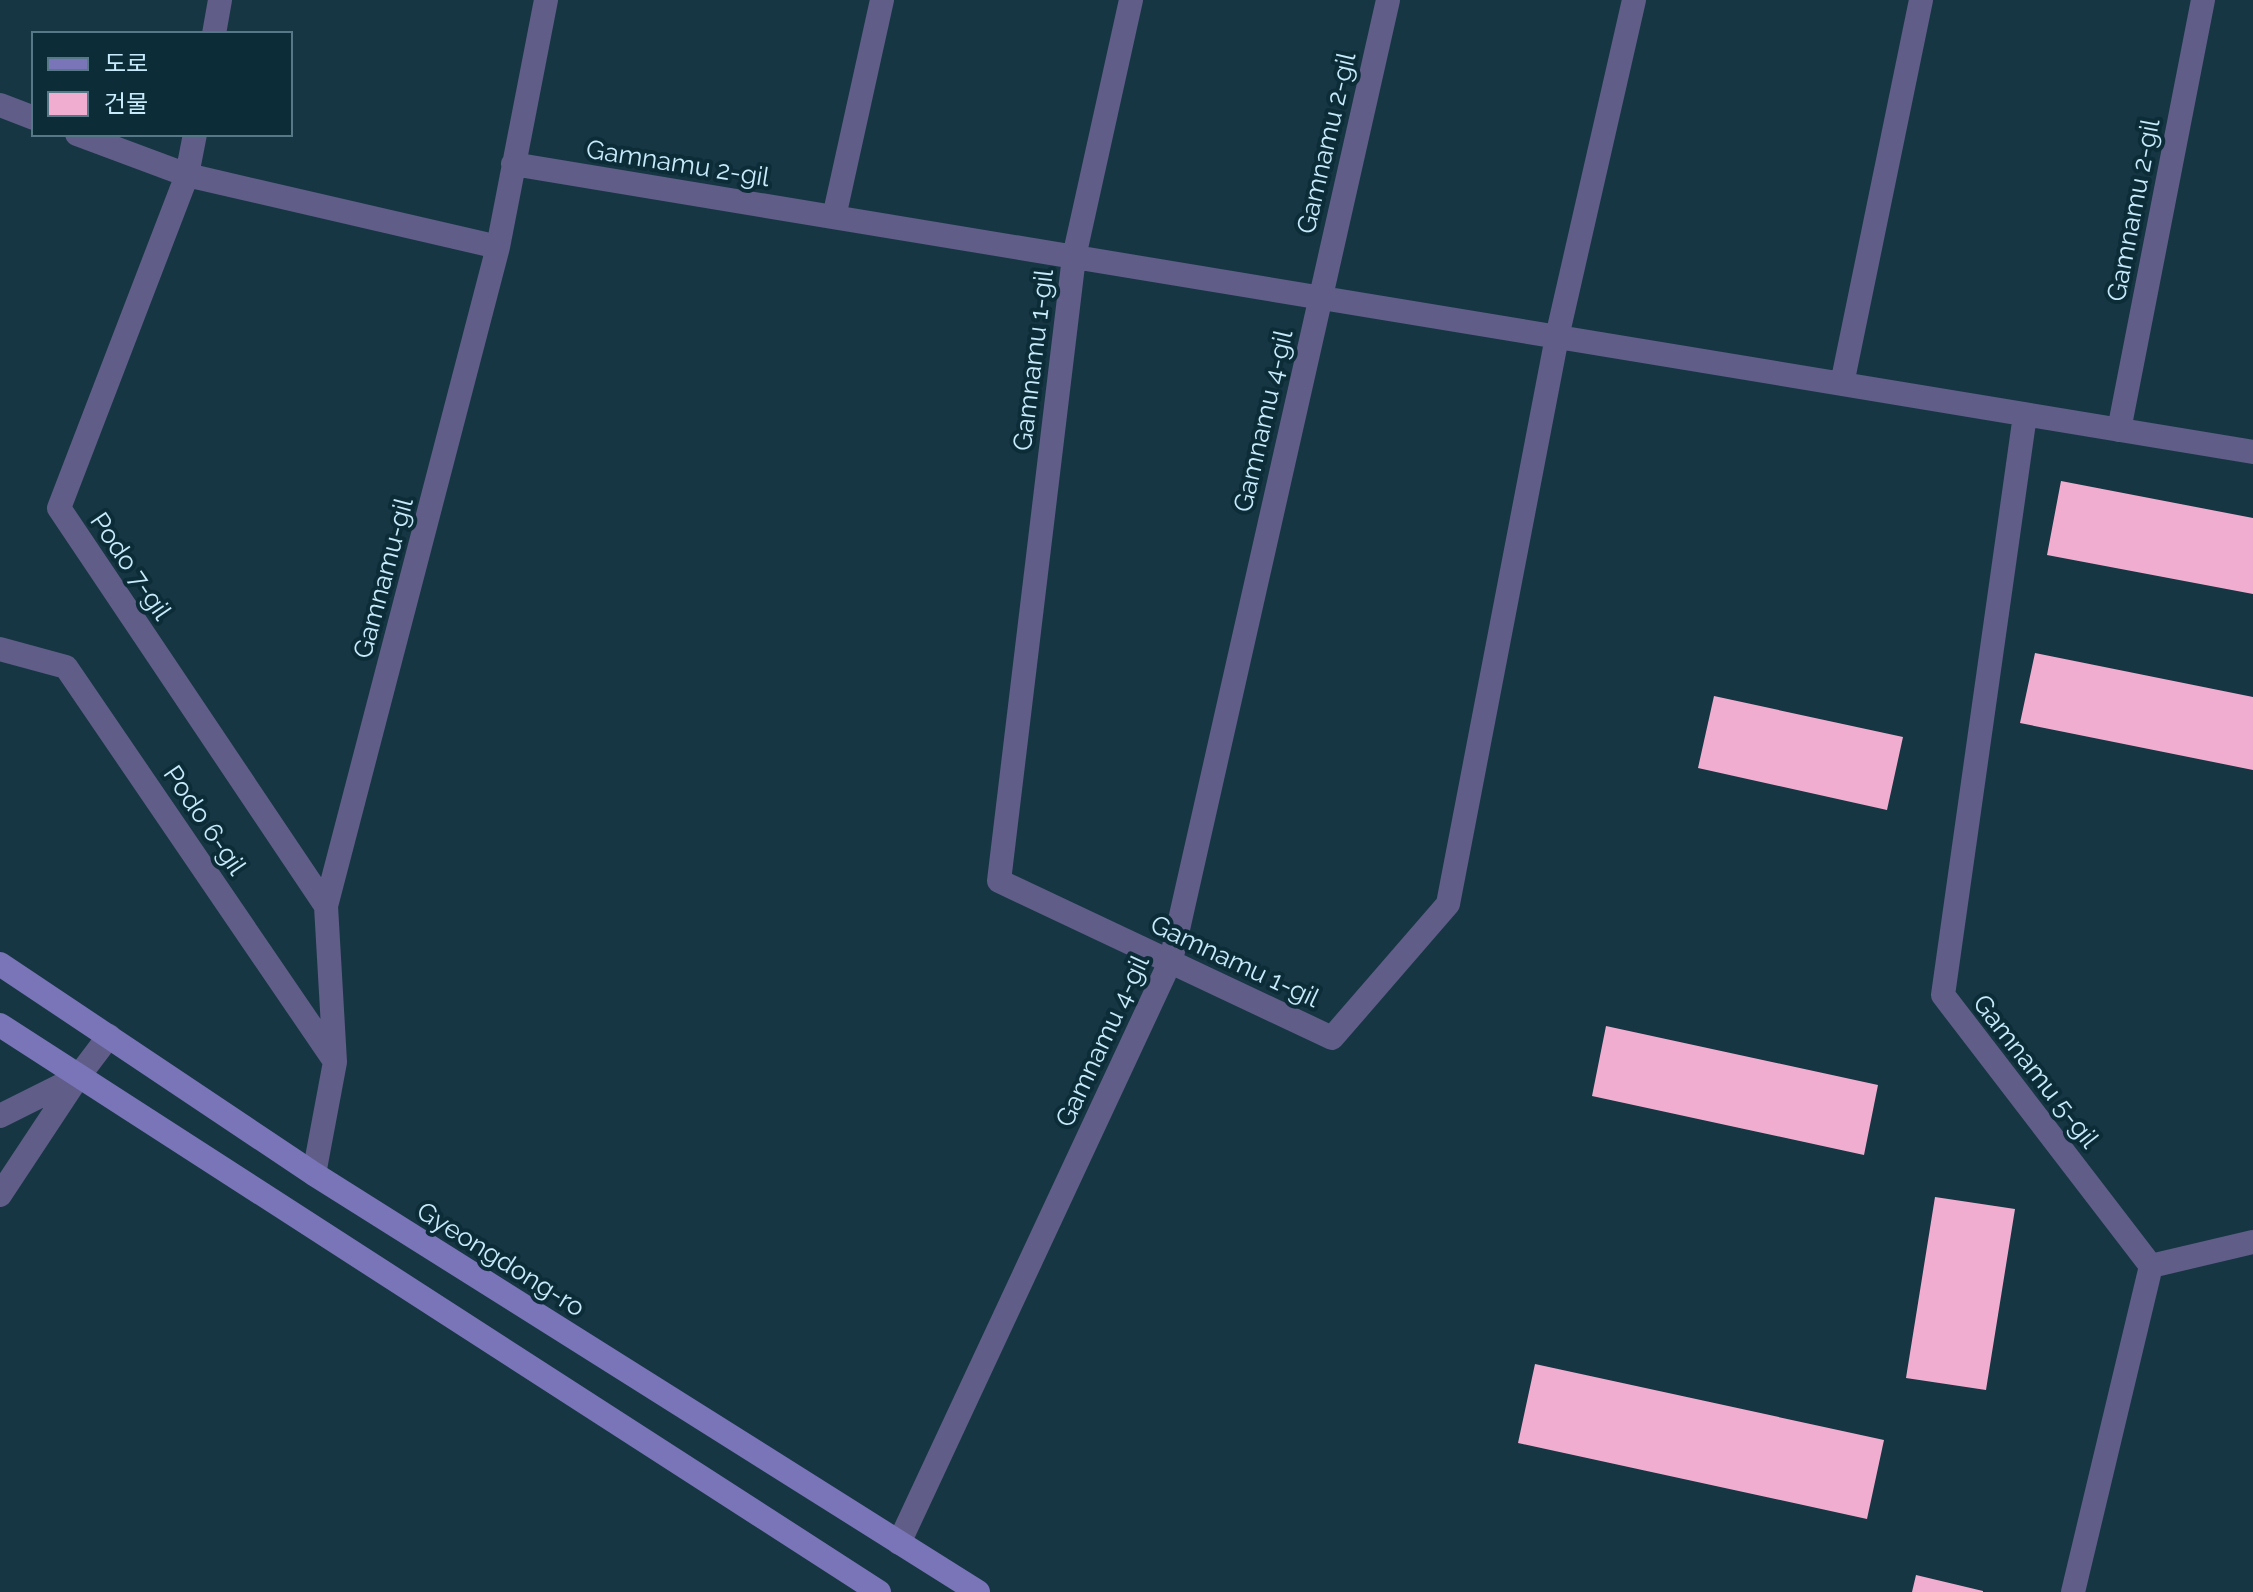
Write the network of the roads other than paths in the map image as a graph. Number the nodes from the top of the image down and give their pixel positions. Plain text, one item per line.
1 (220, 0) edge
2 (546, 0) edge
3 (882, 0) edge
4 (1131, 0) edge
5 (1388, 0) edge
6 (1634, 0) edge
7 (1921, 0) edge
8 (2203, 0) edge
9 (214, 32) edge
10 (0, 105) edge
11 (32, 117) edge
12 (82, 136) edge
13 (195, 136) edge
14 (513, 164) junction
15 (187, 175) junction
16 (834, 217) junction
17 (498, 247) junction
18 (1074, 257) junction
19 (1319, 298) junction
20 (1557, 337) junction
21 (1842, 384) junction
22 (2025, 415) junction
23 (2119, 430) junction
24 (2253, 452) edge
25 (0, 649) edge
26 (326, 906) junction
27 (1171, 960) junction
28 (0, 964) edge
29 (0, 1025) edge
30 (109, 1036) junction
31 (335, 1062) junction
32 (78, 1077) junction
33 (0, 1116) edge
34 (314, 1174) junction
35 (0, 1195) edge
36 (2253, 1242) edge
37 (2151, 1266) junction
38 (899, 1543) junction
39 (879, 1592) edge
40 (978, 1592) edge
41 (2073, 1592) edge

1 - 9 street
2 - 14 street, Gamnamu-gil
3 - 16 street
4 - 18 street
5 - 19 street, Gamnamu 2-gil
6 - 20 street
7 - 21 street
8 - 23 street, Gamnamu 2-gil
10 - 11 street
12 - 15 street
13 - 15 street, Podo 7-gil
14 - 16 street, Gamnamu 2-gil
14 - 17 street, Gamnamu-gil
15 - 17 street
15 - 26 street, Podo 7-gil
16 - 18 street, Gamnamu 2-gil
17 - 26 street, Gamnamu-gil
18 - 19 street, Gamnamu 2-gil
18 - 27 street, Gamnamu 1-gil
19 - 20 street, Gamnamu 2-gil
19 - 27 street, Gamnamu 4-gil
20 - 21 street, Gamnamu 2-gil
20 - 27 street, Gamnamu 1-gil
21 - 22 street, Gamnamu 2-gil
22 - 23 street, Gamnamu 2-gil
22 - 37 street, Gamnamu 5-gil
23 - 24 street, Gamnamu 2-gil
25 - 31 street, Podo 6-gil
26 - 31 street, Gamnamu-gil
27 - 38 street, Gamnamu 4-gil
28 - 30 street, Gyeongdong-ro
29 - 32 street
30 - 32 street
30 - 34 street, Gyeongdong-ro
31 - 34 street, Gamnamu-gil
32 - 33 street
32 - 35 street
32 - 39 street
34 - 38 street, Gyeongdong-ro
36 - 37 street
37 - 41 street
38 - 40 street, Gyeongdong-ro

